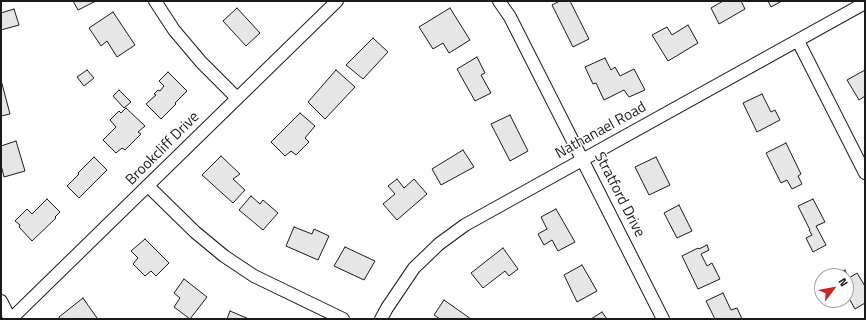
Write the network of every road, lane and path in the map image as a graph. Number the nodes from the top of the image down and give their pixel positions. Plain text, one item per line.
1 (156, 1) edge
2 (336, 1) edge
3 (499, 1) edge
4 (865, 3) edge
5 (798, 41) junction
6 (237, 98) junction
7 (582, 159) junction
8 (865, 173) edge
9 (148, 186) junction
10 (1, 300) edge
11 (10, 319) edge
12 (343, 319) edge
13 (381, 319) edge
14 (663, 319) edge

1 - 6 street
2 - 6 street, Brookcliff Drive
3 - 7 street, Stratford Drive
4 - 5 street, Nathanael Road
5 - 7 street, Nathanael Road
5 - 8 street
6 - 9 street, Brookcliff Drive
7 - 13 street, Nathanael Road
7 - 14 street, Stratford Drive
9 - 11 street, Brookcliff Drive
9 - 12 street
10 - 11 street

